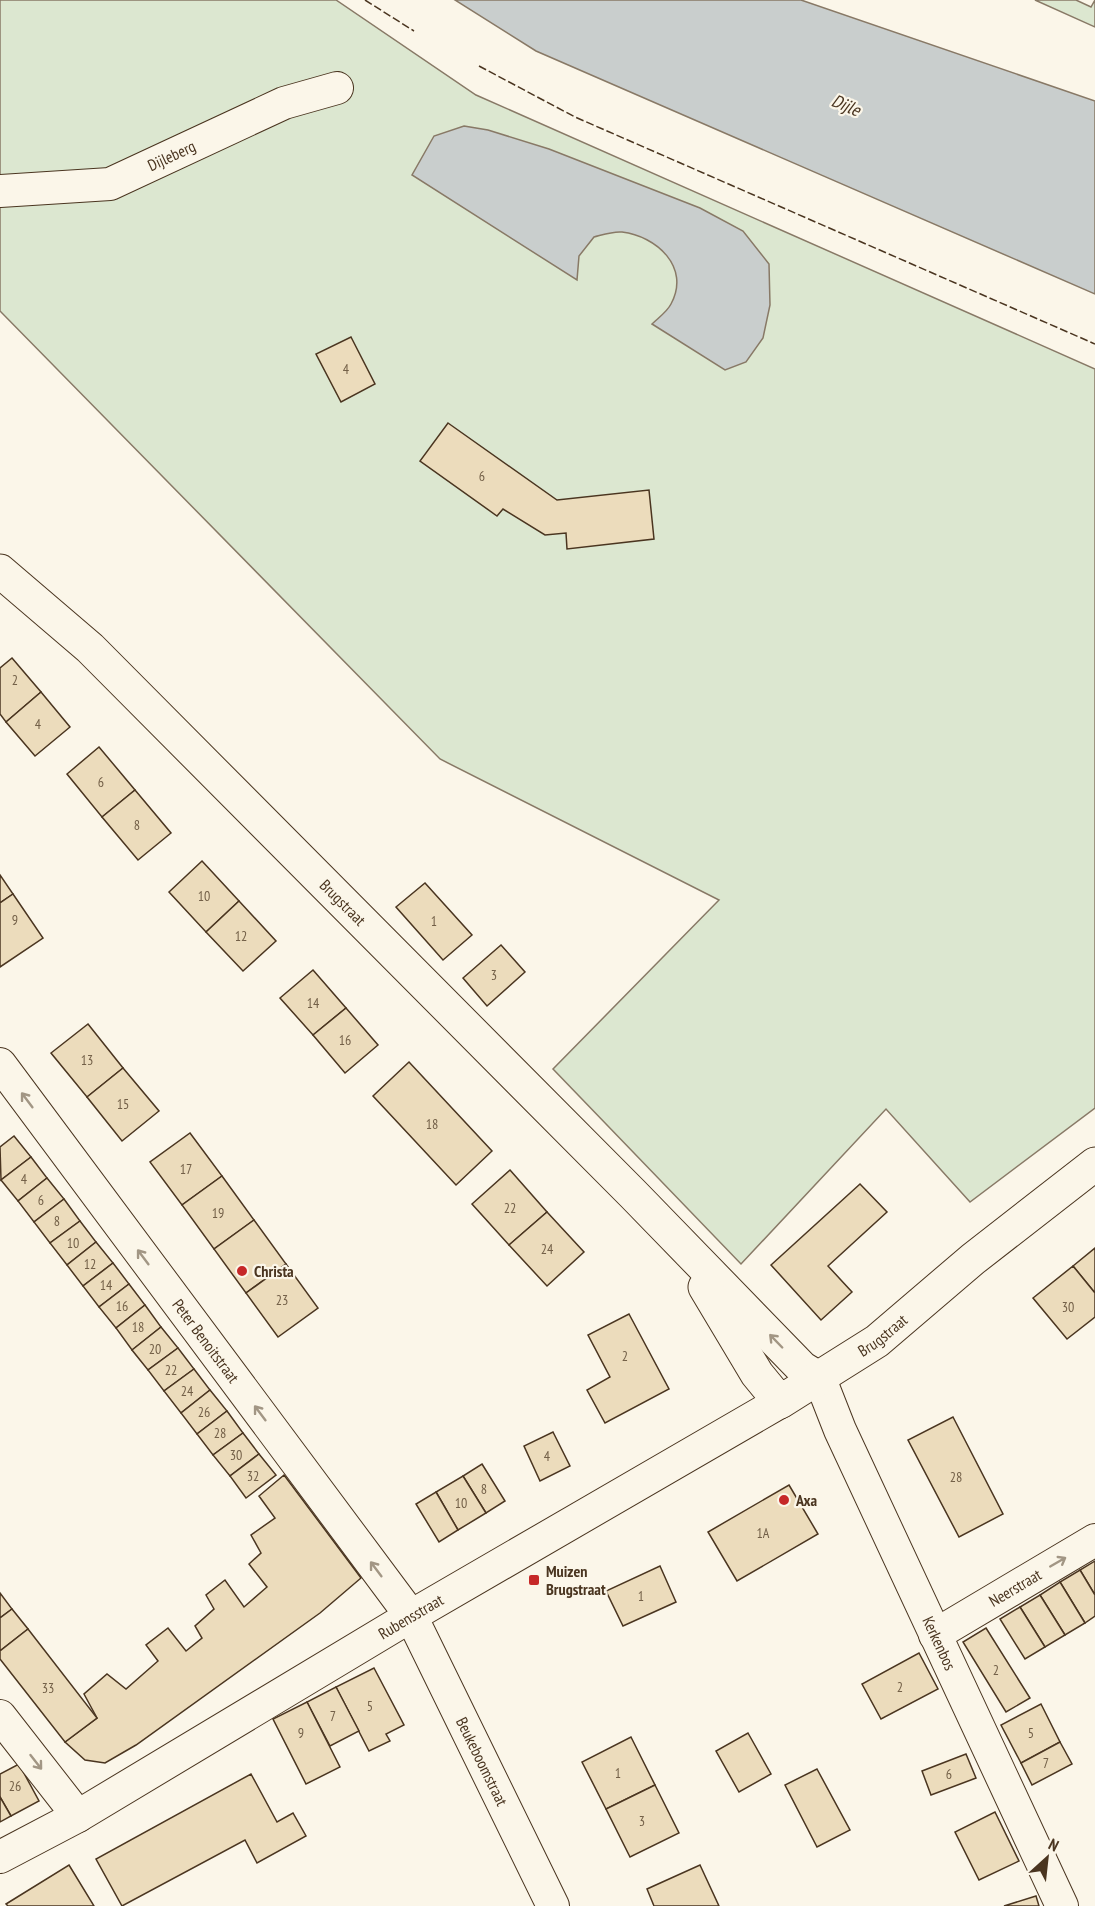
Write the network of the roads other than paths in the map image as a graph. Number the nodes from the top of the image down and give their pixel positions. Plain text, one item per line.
1 (337, 88) dead end
2 (0, 191) edge
3 (0, 571) edge
4 (0, 1064) edge
5 (1095, 1164) edge
6 (678, 1241) junction
7 (820, 1379) junction
8 (780, 1402) junction
9 (1095, 1540) edge
10 (411, 1616) junction
11 (935, 1635) junction
12 (0, 1716) edge
13 (78, 1816) junction
14 (0, 1857) edge
15 (553, 1906) edge
16 (1062, 1906) edge

1 - 2 street, Dijleberg
3 - 6 street, Brugstraat
10 -> 4 street, Peter Benoitstraat
5 - 7 street, Brugstraat
7 -> 6 street, Brugstraat
6 - 8 street, Brugstraat
7 - 8 street, Rubensstraat
7 - 11 street, Kerkenbos
8 - 10 street, Rubensstraat
11 -> 9 street, Neerstraat
10 - 13 street, Rubensstraat
10 - 15 street, Beukeboomstraat
11 - 16 street, Kerkenbos
12 -> 13 street
13 - 14 street, Rubensstraat

